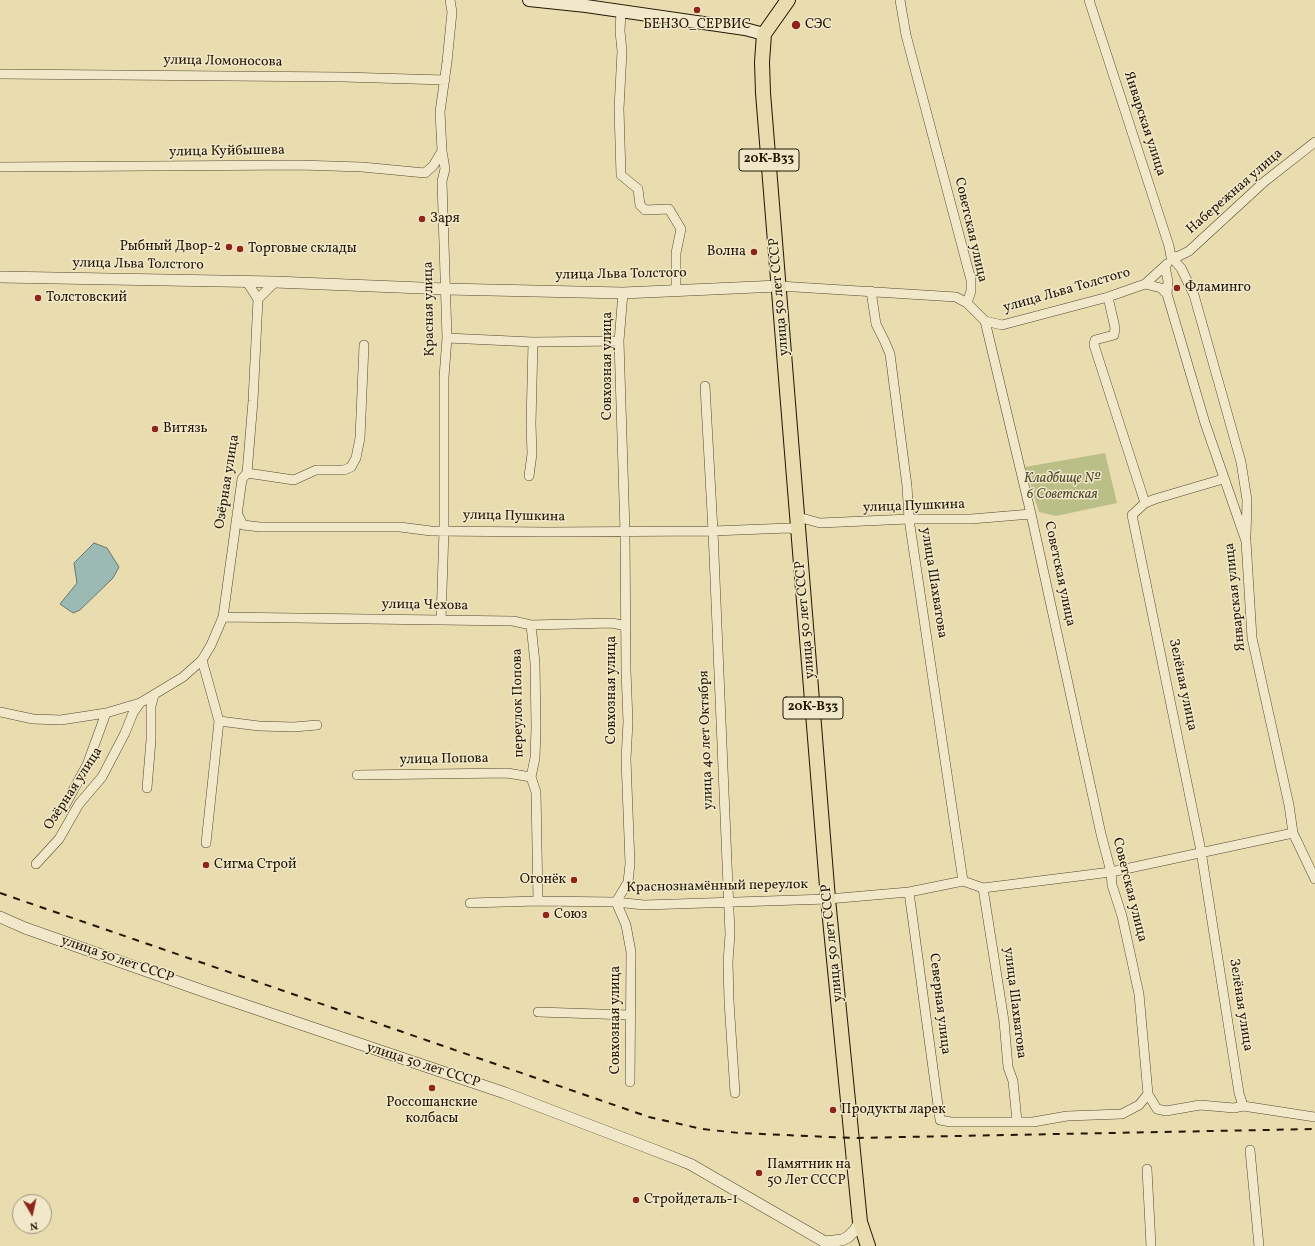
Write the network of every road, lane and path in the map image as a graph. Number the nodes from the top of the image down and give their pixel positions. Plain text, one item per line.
1 (450, 0) edge
2 (529, 0) edge
3 (788, 0) edge
4 (900, 0) edge
5 (1089, 0) edge
6 (621, 11) junction
7 (764, 34) junction
8 (0, 74) edge
9 (445, 80) junction
10 (1315, 142) edge
11 (442, 151) junction
12 (0, 167) edge
13 (1170, 258) junction
14 (1165, 267) junction
15 (0, 277) edge
16 (247, 282) junction
17 (275, 282) junction
18 (1145, 284) junction
19 (779, 286) junction
20 (446, 289) junction
21 (676, 290) junction
22 (871, 291) junction
23 (623, 293) junction
24 (1167, 294) junction
25 (1108, 297) junction
26 (258, 299) junction
27 (967, 302) junction
28 (985, 321) junction
29 (447, 338) junction
30 (619, 341) junction
31 (533, 342) junction
32 (364, 345) dead end
33 (705, 386) dead end
34 (247, 473) junction
35 (529, 476) dead end
36 (1223, 479) junction
37 (1145, 503) junction
38 (237, 513) junction
39 (1031, 514) junction
40 (909, 520) junction
41 (798, 523) junction
42 (444, 530) junction
43 (713, 531) junction
44 (626, 532) junction
45 (1246, 541) junction
46 (223, 617) junction
47 (441, 620) junction
48 (530, 625) junction
49 (626, 626) junction
50 (202, 660) junction
51 (154, 695) junction
52 (140, 703) junction
53 (0, 712) edge
54 (106, 712) junction
55 (219, 721) junction
56 (317, 726) dead end
57 (357, 775) dead end
58 (531, 777) junction
59 (147, 788) dead end
60 (64, 806) dead end
61 (1293, 833) junction
62 (206, 843) dead end
63 (1201, 851) junction
64 (36, 864) dead end
65 (1111, 872) junction
66 (1315, 879) edge
67 (963, 881) junction
68 (983, 888) junction
69 (909, 892) junction
70 (828, 899) junction
71 (538, 901) junction
72 (616, 902) junction
73 (727, 902) junction
74 (470, 903) dead end
75 (0, 917) edge
76 (538, 1012) dead end
77 (629, 1015) junction
78 (630, 1082) dead end
79 (735, 1093) dead end
80 (1148, 1094) junction
81 (1244, 1106) junction
82 (1315, 1117) edge
83 (1017, 1121) junction
84 (1250, 1150) dead end
85 (1147, 1169) dead end
86 (860, 1222) junction
87 (829, 1244) edge
88 (868, 1246) edge
89 (1151, 1246) edge
90 (1259, 1246) edge

1 - 9 street, Красная улица
2 - 6 main road
3 - 7 main road
4 - 27 street, Советская улица
5 - 13 street, Январская улица
6 - 7 main road
6 - 21 street
7 - 19 main road, улица 50 лет СССР / 20К-В33
8 - 9 street, улица Ломоносова
9 - 11 street, Красная улица
10 - 13 street, Набережная улица
11 - 12 street, улица Куйбышева
11 - 20 street, Красная улица
13 - 14 street, улица Льва Толстого
13 - 45 street
14 - 18 street, улица Льва Толстого
14 - 24 street, Январская улица
15 - 16 street, улица Льва Толстого
16 - 17 street, улица Льва Толстого
16 - 26 street
17 - 20 street, улица Льва Толстого
17 - 26 street
18 - 24 street
18 - 25 street, улица Льва Толстого
19 - 21 street, улица Льва Толстого
19 - 22 street, улица Льва Толстого
19 - 41 main road, улица 50 лет СССР / 20К-В33
20 - 23 street, улица Льва Толстого
20 - 29 street, Красная улица
21 - 23 street, улица Льва Толстого
22 - 27 street, улица Льва Толстого
22 - 40 street, улица Шахватова
23 - 30 street, Совхозная улица
24 - 36 street, Январская улица
25 - 28 street, улица Льва Толстого
25 - 37 street
26 - 34 street, Озёрная улица
27 - 28 street, Советская улица
28 - 39 street, Советская улица
29 - 31 street
29 - 42 street, Красная улица
30 - 31 street
30 - 44 street, Совхозная улица
31 - 35 street
32 - 34 street
33 - 43 street, улица 40 лет Октября
34 - 38 street, Озёрная улица
36 - 37 street
36 - 45 street, Январская улица
37 - 63 street, Зелёная улица
38 - 42 street, улица Пушкина
38 - 46 street, Озёрная улица
39 - 40 street, улица Пушкина
39 - 65 street, Советская улица
40 - 41 street, улица Пушкина
40 - 67 street, улица Шахватова
41 - 43 street, улица Пушкина
41 - 70 main road, улица 50 лет СССР / 20К-В33
42 - 44 street, улица Пушкина
42 - 47 street, Красная улица
43 - 44 street, улица Пушкина
43 - 73 street, улица 40 лет Октября
44 - 49 street, Совхозная улица
45 - 61 street, Январская улица
46 - 47 street, улица Чехова
46 - 50 street, Озёрная улица
47 - 48 street, улица Чехова
48 - 49 street, улица Чехова
48 - 58 street, переулок Попова
49 - 72 street, Совхозная улица
50 - 51 street, Озёрная улица
50 - 55 street
51 - 52 street, Озёрная улица
51 - 59 street
52 - 54 street, Озёрная улица
52 - 64 street, Озёрная улица
53 - 54 street
54 - 60 street
55 - 56 street
55 - 62 street
57 - 58 street, улица Попова
58 - 71 street, переулок Попова
61 - 63 street
61 - 66 street, Январская улица
63 - 65 street
63 - 81 street, Зелёная улица
65 - 68 street
65 - 80 street, Советская улица
67 - 68 street
67 - 69 street, Краснознамённый переулок
68 - 83 street, улица Шахватова
69 - 70 street, Краснознамённый переулок
69 - 83 street, Северная улица
70 - 73 street, Краснознамённый переулок
70 - 86 main road, улица 50 лет СССР / 20К-В33
71 - 72 street, Краснознамённый переулок
71 - 74 street, Краснознамённый переулок
72 - 73 street, Краснознамённый переулок
72 - 77 street, Совхозная улица
73 - 79 street, улица 40 лет Октября
75 - 87 street, улица 50 лет СССР
76 - 77 street
77 - 78 street, Совхозная улица
80 - 81 street
80 - 83 street
81 - 82 street
84 - 90 street
85 - 89 street
86 - 87 street
86 - 88 main road, улица 50 лет СССР / 20К-В33

